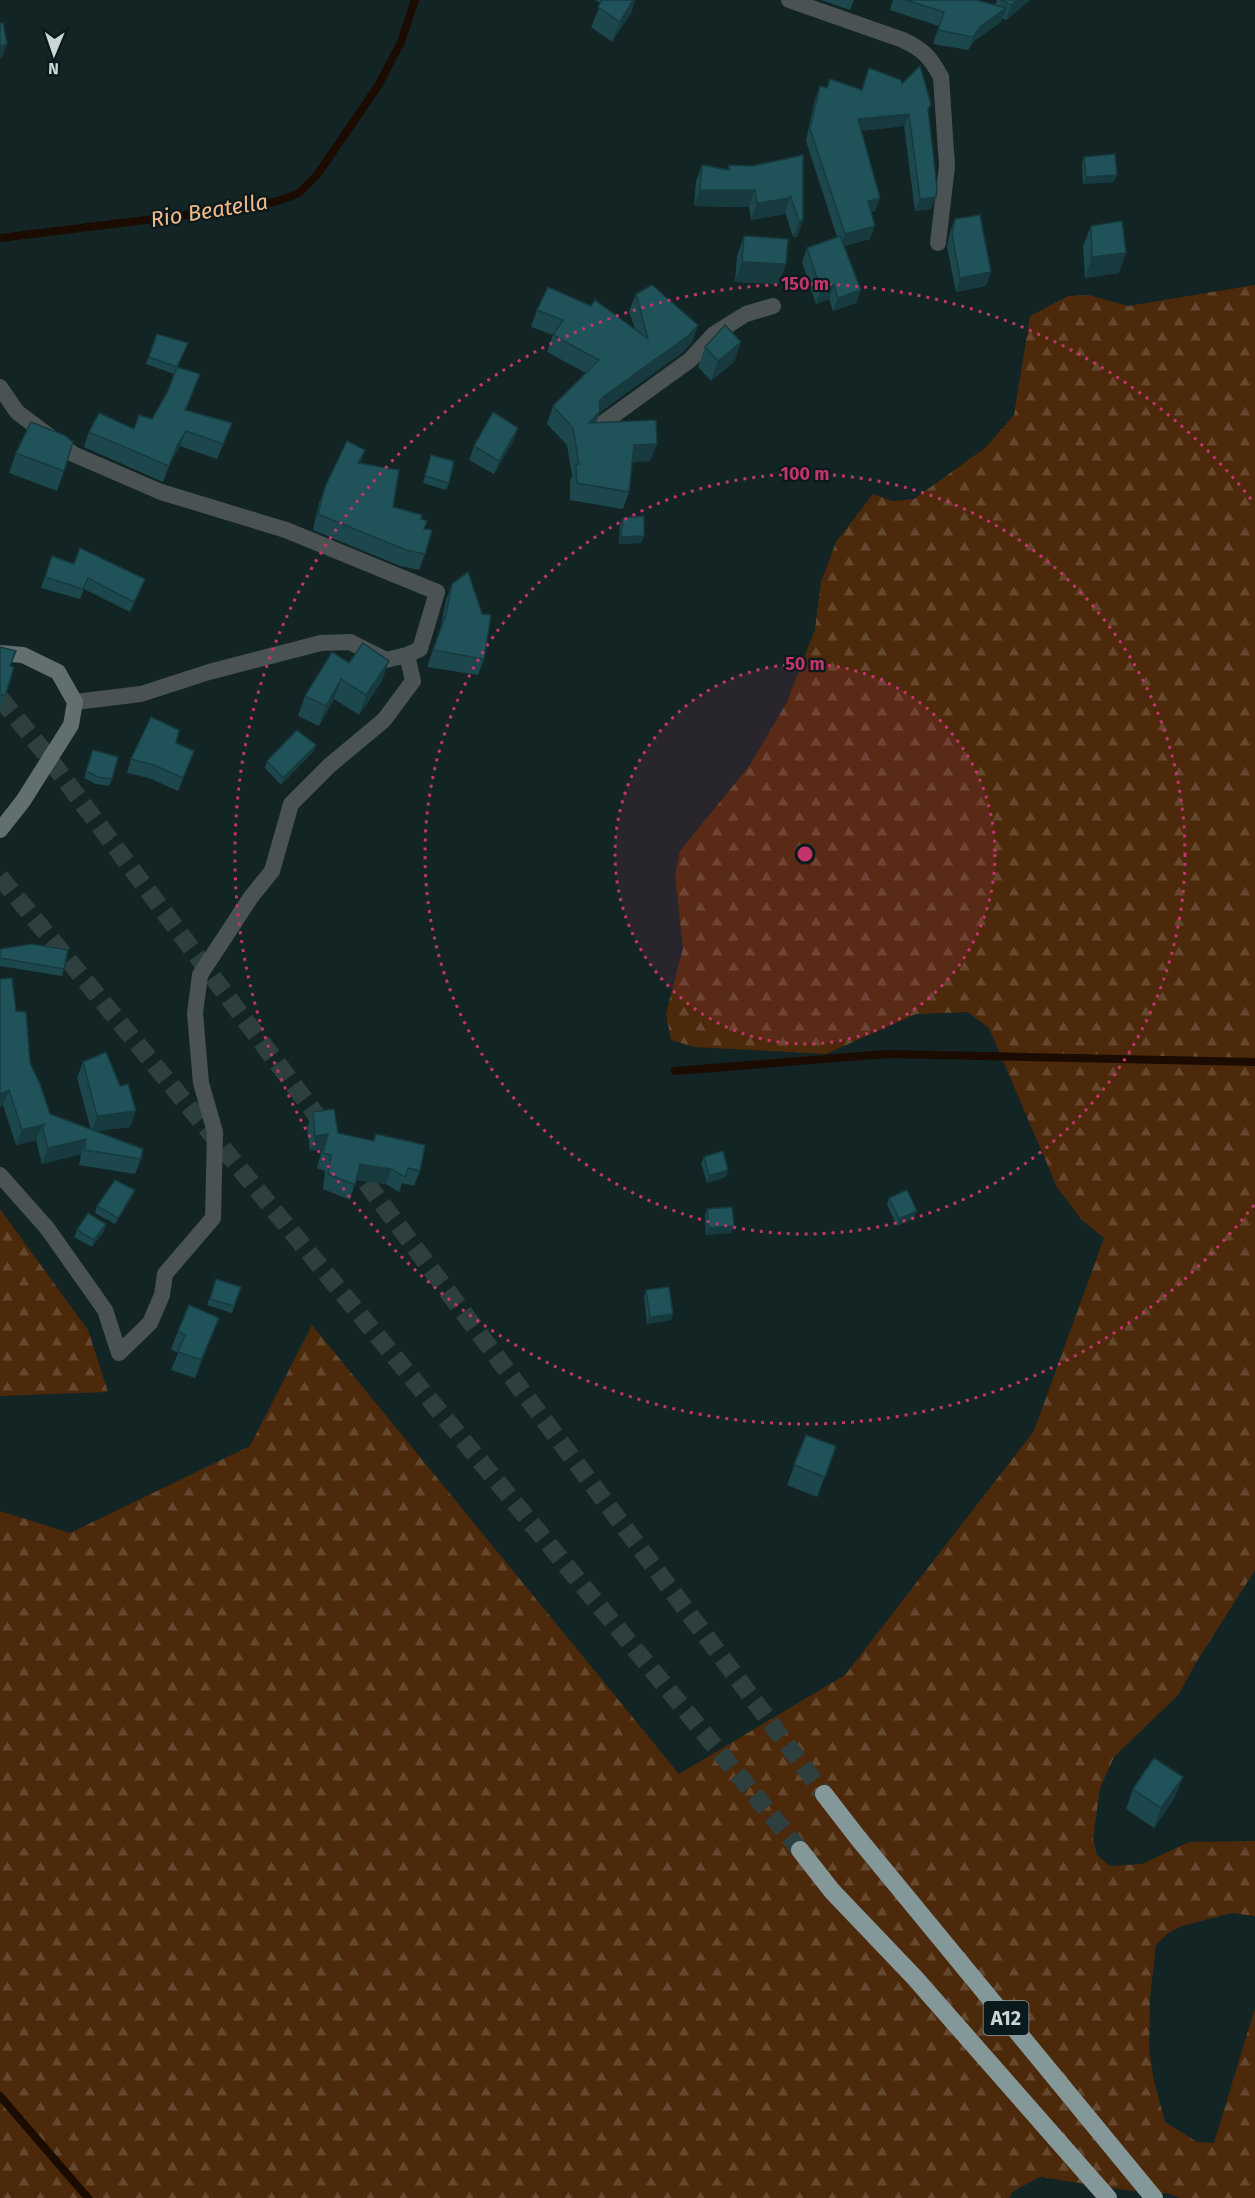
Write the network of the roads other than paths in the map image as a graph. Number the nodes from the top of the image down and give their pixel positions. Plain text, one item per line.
1 (789, 0) edge
2 (938, 243) dead end
3 (773, 306) dead end
4 (0, 387) edge
5 (603, 423) edge
6 (0, 653) edge
7 (407, 655) junction
8 (75, 702) junction
9 (0, 830) edge
10 (0, 1175) edge
11 (824, 1794) tunnel mouth
12 (800, 1850) tunnel mouth
13 (1108, 2198) edge
14 (1154, 2198) edge

1 - 2 street
3 - 5 street
4 - 7 street
6 - 8 main road
7 - 8 street
7 - 10 street
8 - 9 main road
11 - 14 highway, A12
12 - 13 highway, A12

